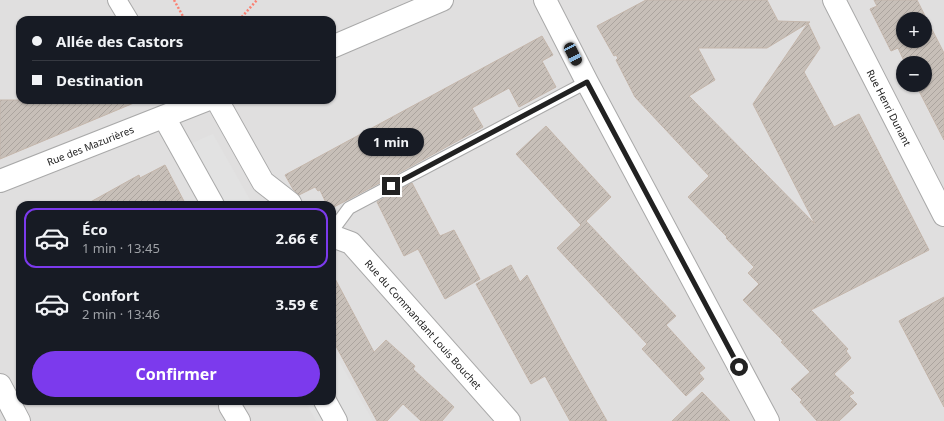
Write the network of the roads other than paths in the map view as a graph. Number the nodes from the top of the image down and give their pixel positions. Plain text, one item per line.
1 (118, 0) edge
2 (442, 0) edge
3 (545, 0) edge
4 (834, 0) edge
5 (127, 16) edge
6 (336, 45) edge
7 (587, 82) junction
8 (191, 104) edge
9 (219, 104) edge
10 (173, 109) edge
11 (0, 181) edge
12 (211, 201) edge
13 (287, 201) edge
14 (944, 215) edge
15 (336, 226) edge
16 (336, 237) edge
17 (0, 385) edge
18 (327, 405) edge
19 (19, 421) edge
20 (336, 421) edge
21 (509, 421) edge
22 (768, 421) edge

1 - 5 street
2 - 6 street
3 - 7 street
4 - 14 street, Rue Henri Dunant
7 - 15 lane
7 - 22 street
8 - 10 street, Rue des Mazurières
9 - 13 street
10 - 11 street, Rue des Mazurières
10 - 12 street
16 - 21 street, Rue du Commandant Louis Bouchet
17 - 19 street
18 - 20 street

